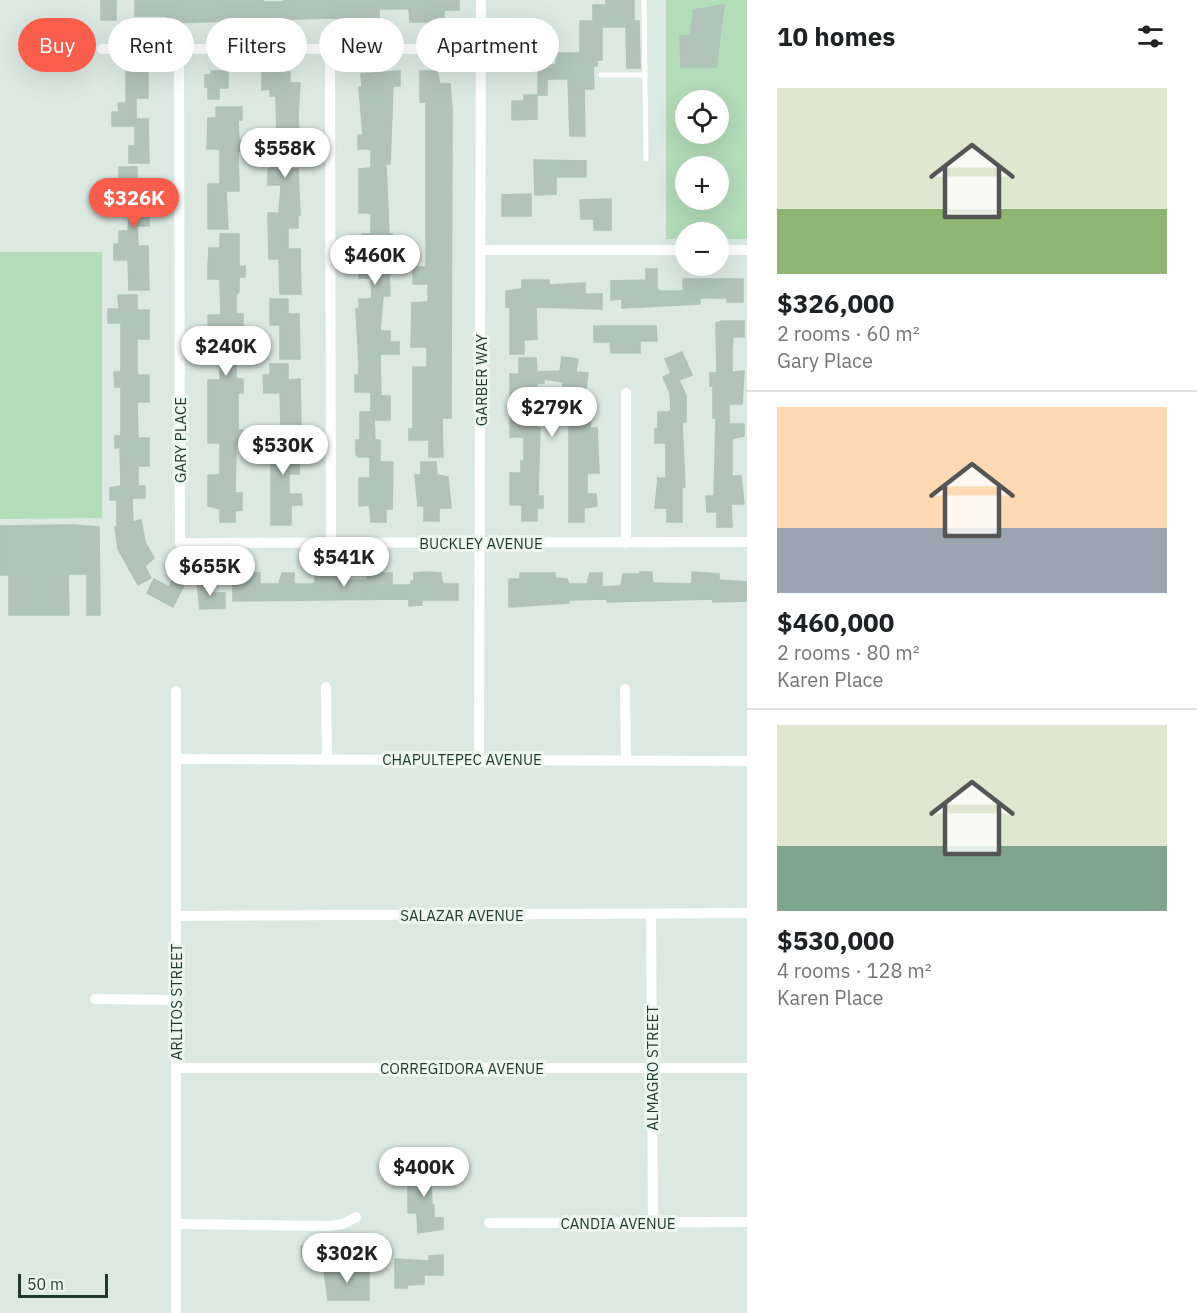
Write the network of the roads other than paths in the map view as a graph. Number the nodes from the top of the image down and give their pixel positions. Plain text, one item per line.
1 (482, 0) edge
2 (644, 0) edge
3 (482, 18) edge
4 (102, 49) dead end
5 (108, 49) edge
6 (194, 49) edge
7 (319, 49) edge
8 (179, 72) edge
9 (330, 72) edge
10 (481, 72) edge
11 (601, 75) dead end
12 (645, 75) junction
13 (646, 159) dead end
14 (481, 250) junction
15 (675, 250) edge
16 (729, 250) edge
17 (747, 250) edge
18 (626, 393) dead end
19 (747, 542) edge
20 (180, 543) joint
21 (331, 543) junction
22 (481, 543) junction
23 (626, 543) junction
24 (326, 687) dead end
25 (625, 689) dead end
26 (176, 691) dead end
27 (176, 759) junction
28 (327, 759) junction
29 (479, 760) junction
30 (626, 760) junction
31 (747, 760) edge
32 (747, 913) edge
33 (651, 914) junction
34 (176, 916) junction
35 (94, 999) dead end
36 (176, 1000) junction
37 (176, 1068) junction
38 (652, 1068) junction
39 (747, 1068) edge
40 (356, 1217) dead end
41 (747, 1222) edge
42 (489, 1223) dead end
43 (653, 1223) junction
44 (176, 1224) junction
45 (176, 1313) edge

1 - 3 street, GARBER WAY
2 - 12 lane
4 - 5 street
6 - 7 street
8 - 20 street, GARY PLACE
9 - 21 street
10 - 14 street, GARBER WAY
11 - 12 lane
12 - 13 lane
14 - 15 street
14 - 22 street, GARBER WAY
16 - 17 street
18 - 23 street
19 - 23 street, BUCKLEY AVENUE
20 - 21 street, BUCKLEY AVENUE
21 - 22 street, BUCKLEY AVENUE
22 - 23 street, BUCKLEY AVENUE
22 - 29 street, GARBER WAY
24 - 28 street
25 - 30 street
26 - 27 street, ARLITOS STREET
27 - 28 street, CHAPULTEPEC AVENUE
27 - 34 street, ARLITOS STREET
28 - 29 street, CHAPULTEPEC AVENUE
29 - 30 street, CHAPULTEPEC AVENUE
30 - 31 street, CHAPULTEPEC AVENUE
32 - 33 street, SALAZAR AVENUE
33 - 34 street, SALAZAR AVENUE
33 - 38 street, ALMAGRO STREET
34 - 36 street, ARLITOS STREET
35 - 36 street
36 - 37 street, ARLITOS STREET
37 - 38 street, CORREGIDORA AVENUE
37 - 44 street, ARLITOS STREET
38 - 39 street, CORREGIDORA AVENUE
38 - 43 street, ALMAGRO STREET
40 - 44 street
41 - 43 street, CANDIA AVENUE
42 - 43 street, CANDIA AVENUE
44 - 45 street, ARLITOS STREET

